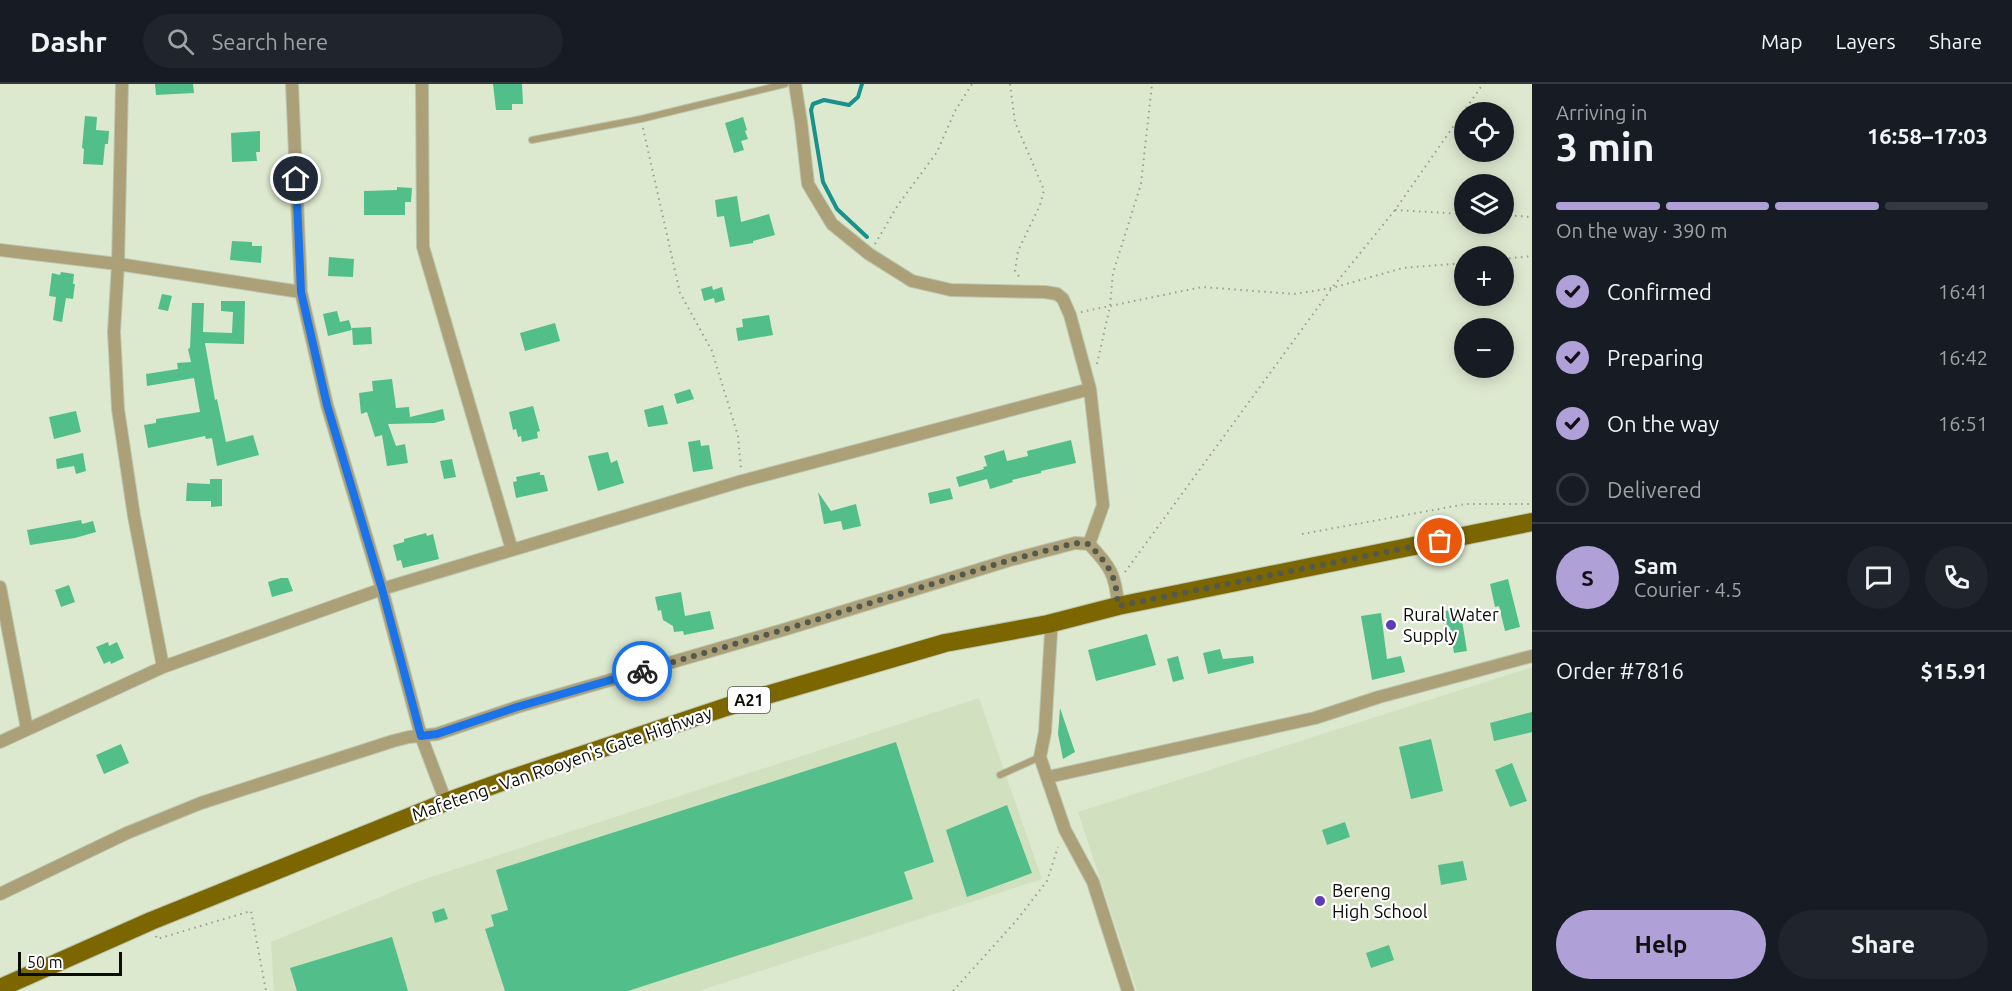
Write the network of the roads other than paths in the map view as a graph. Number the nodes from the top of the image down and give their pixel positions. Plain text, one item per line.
1 (122, 84) edge
2 (292, 84) edge
3 (422, 84) edge
4 (785, 84) edge
5 (795, 84) edge
6 (532, 140) dead end
7 (0, 250) edge
8 (118, 264) junction
9 (301, 292) junction
10 (1089, 389) junction
11 (1532, 522) edge
12 (1089, 544) junction
13 (512, 550) junction
14 (0, 587) edge
15 (382, 589) junction
16 (1118, 606) junction
17 (1048, 624) junction
18 (1532, 656) edge
19 (163, 667) junction
20 (27, 729) junction
21 (421, 736) junction
22 (0, 742) edge
23 (1040, 757) junction
24 (1000, 775) dead end
25 (1048, 777) junction
26 (446, 802) junction
27 (0, 894) edge
28 (0, 987) edge
29 (1128, 991) edge

1 - 8 street
2 - 9 street
3 - 13 street
4 - 6 lane
5 - 10 street
7 - 8 street
8 - 9 street
8 - 19 street
9 - 15 street
10 - 12 street
10 - 13 street
11 - 16 main road, Mafeteng - Van Rooyen's Gate Highway / A21
12 - 16 street
12 - 21 street
13 - 15 street
14 - 20 street
15 - 19 street
15 - 21 street
16 - 17 main road, Mafeteng - Van Rooyen's Gate Highway / A21
17 - 23 street
17 - 26 main road, Mafeteng - Van Rooyen's Gate Highway / A21
18 - 25 street
19 - 20 street
20 - 22 street
21 - 26 street
21 - 27 street
23 - 24 lane
23 - 25 street
25 - 29 street
26 - 28 main road, Mafeteng - Van Rooyen's Gate Highway / A21

